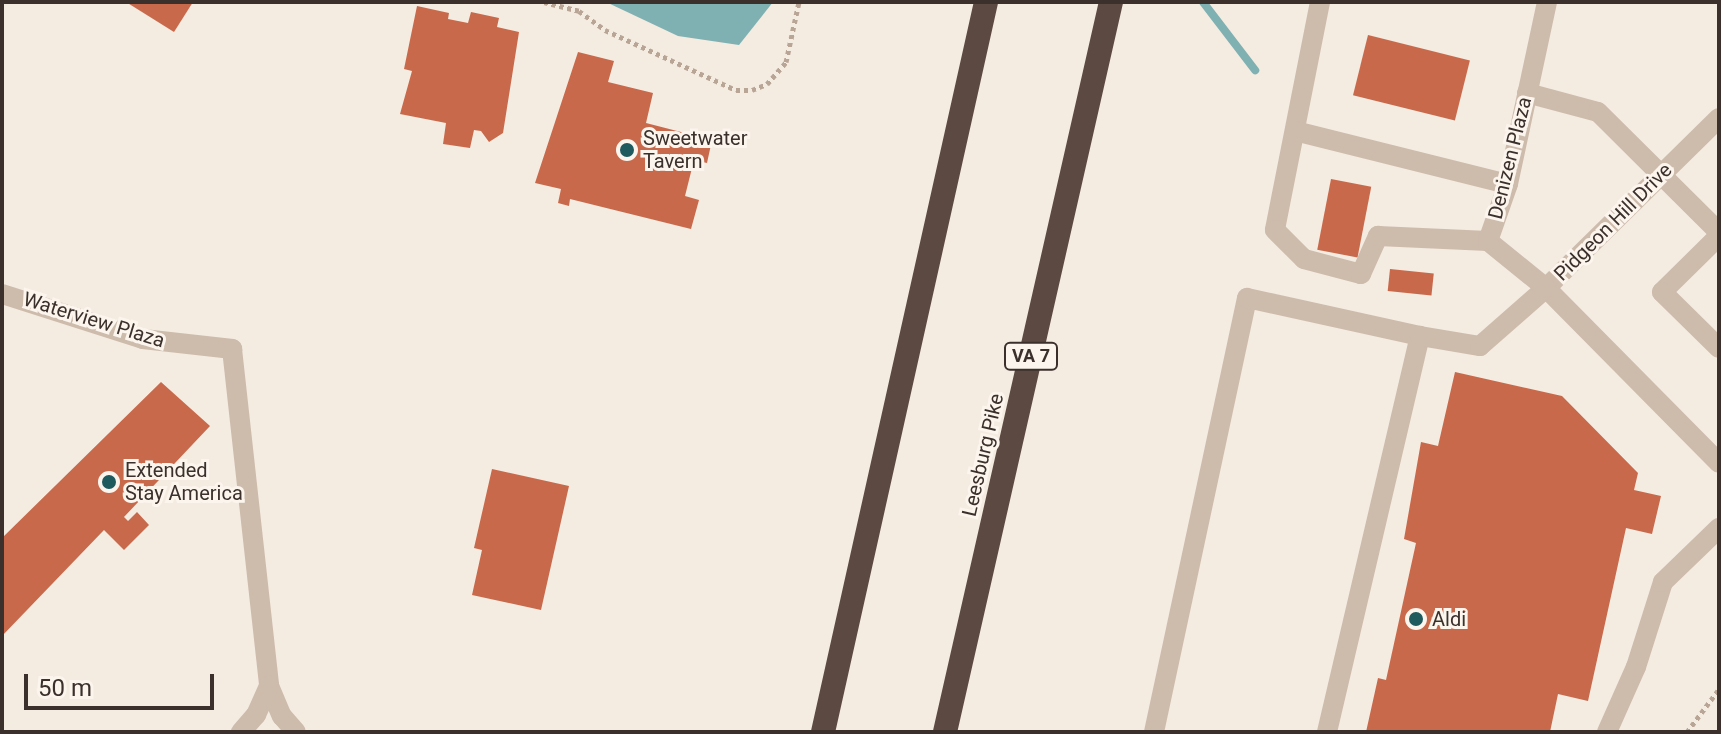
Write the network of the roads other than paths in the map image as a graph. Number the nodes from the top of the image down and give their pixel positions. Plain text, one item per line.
1 (986, 2) edge
2 (1111, 2) edge
3 (1320, 2) edge
4 (1547, 2) edge
5 (1527, 93) junction
6 (1719, 118) edge
7 (1295, 131) junction
8 (1662, 173) junction
9 (1508, 184) junction
10 (1719, 234) edge
11 (1488, 241) junction
12 (1546, 288) junction
13 (2, 294) edge
14 (1420, 336) junction
15 (1719, 348) edge
16 (1719, 463) edge
17 (1719, 528) edge
18 (269, 686) junction
19 (832, 691) junction
20 (948, 725) edge
21 (241, 732) edge
22 (296, 732) edge
23 (807, 732) edge
24 (823, 732) edge
25 (1154, 732) edge
26 (1327, 732) edge
27 (1607, 732) edge

1 - 19 highway
2 - 20 highway, Leesburg Pike / VA 7
3 - 7 street
4 - 5 street, Denizen Plaza
5 - 8 street
5 - 9 street, Denizen Plaza
6 - 8 street, Pidgeon Hill Drive
7 - 9 street
7 - 11 street
8 - 10 street
8 - 12 street, Pidgeon Hill Drive
9 - 11 street, Denizen Plaza
10 - 15 street
11 - 12 street, Denizen Plaza
12 - 14 street
12 - 16 street, Pidgeon Hill Drive
13 - 18 street, Waterview Plaza
14 - 25 street
14 - 26 street
17 - 27 street
18 - 21 street
18 - 22 street
19 - 23 highway
19 - 24 highway

